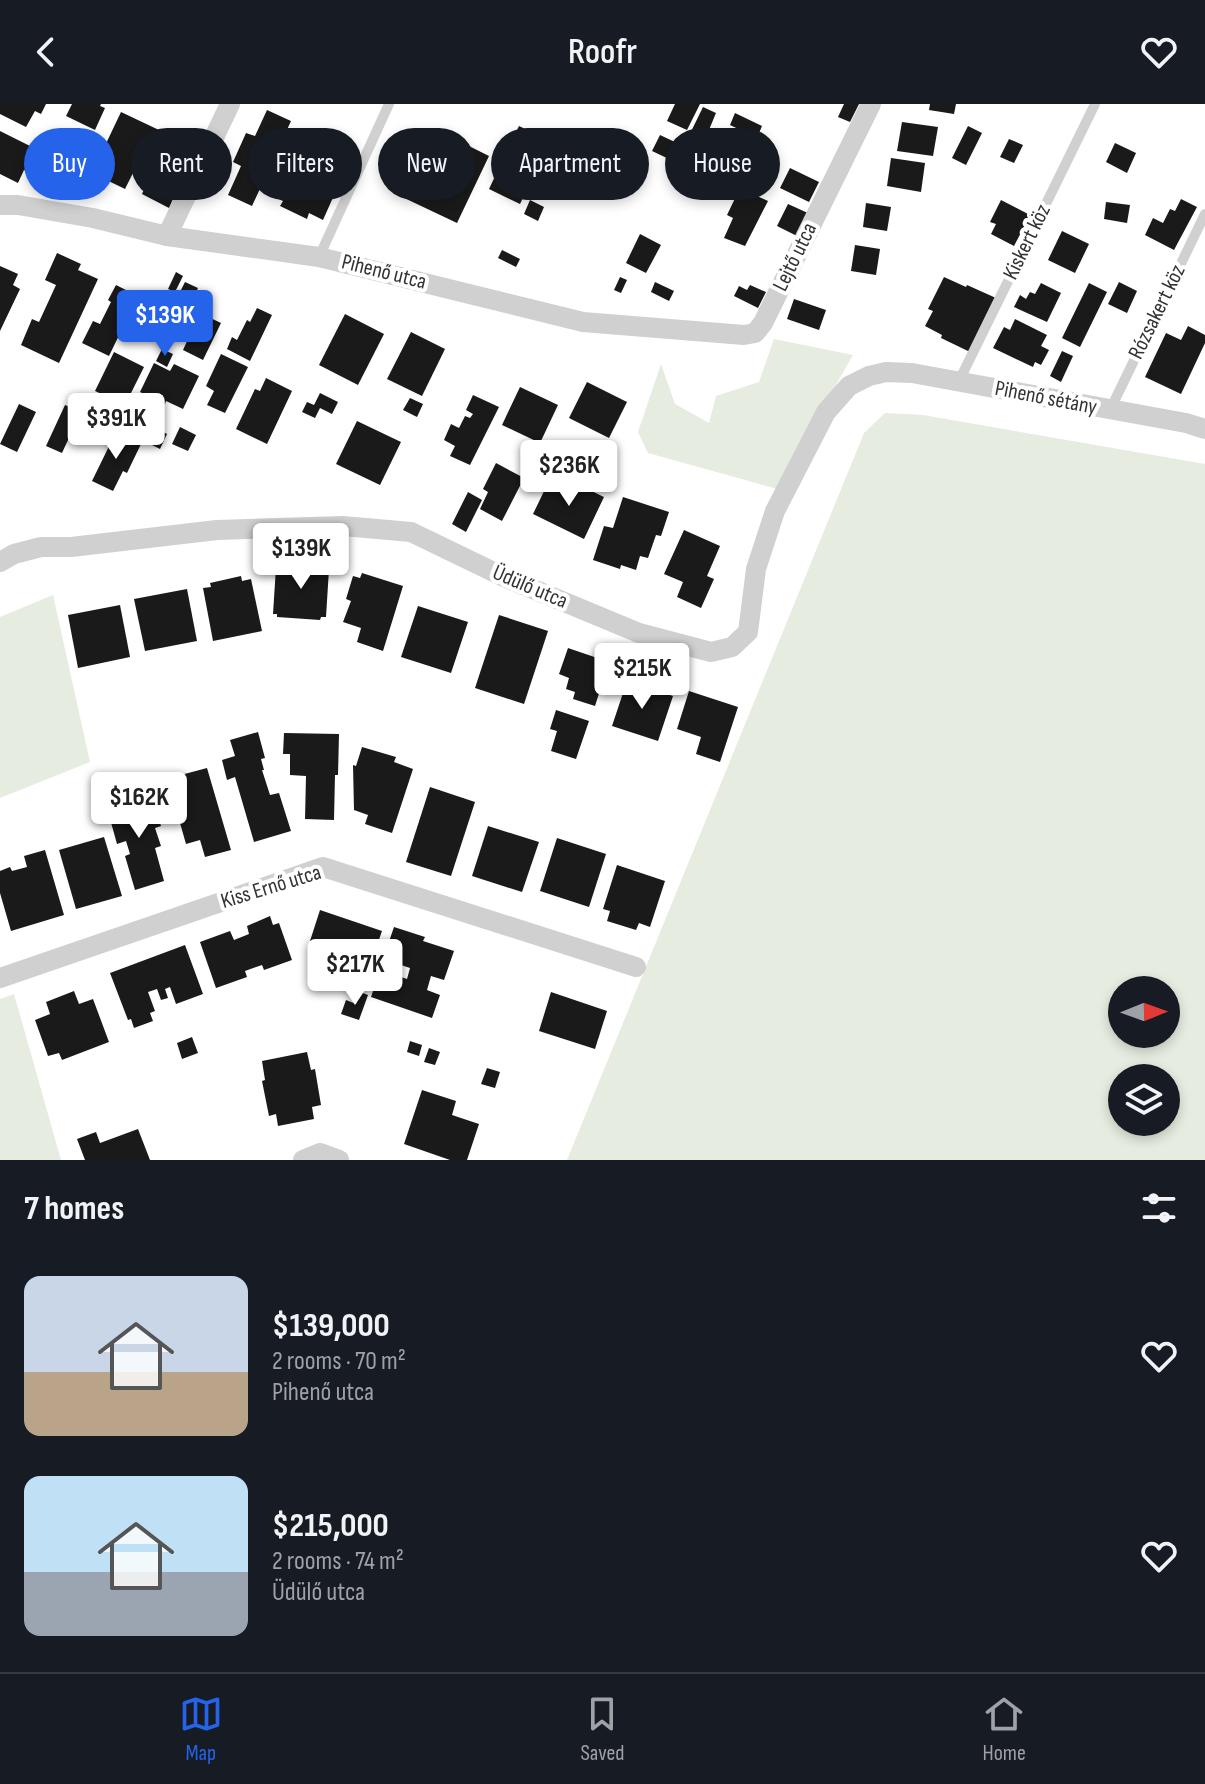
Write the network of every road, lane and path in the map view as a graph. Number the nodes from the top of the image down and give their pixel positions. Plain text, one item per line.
1 (230, 104) edge
2 (389, 104) edge
3 (871, 104) edge
4 (1095, 104) edge
5 (0, 205) edge
6 (1205, 214) edge
7 (167, 236) junction
8 (319, 257) junction
9 (763, 323) joint
10 (886, 372) joint
11 (959, 381) junction
12 (1110, 410) junction
13 (1205, 429) edge
14 (0, 562) edge
15 (636, 967) dead end
16 (0, 978) edge
17 (303, 1160) edge
18 (339, 1160) edge

1 - 7 street
2 - 8 lane
3 - 9 street, Lejtő utca
4 - 11 lane, Kiskert köz
5 - 7 street, Pihenő utca
6 - 12 lane, Rózsakert köz
7 - 8 street, Pihenő utca
8 - 9 street, Pihenő utca
10 - 11 street, Pihenő sétány
10 - 14 street, Üdülő utca
11 - 12 street, Pihenő sétány
12 - 13 street, Pihenő sétány
15 - 16 street, Kiss Ernő utca
17 - 18 street

